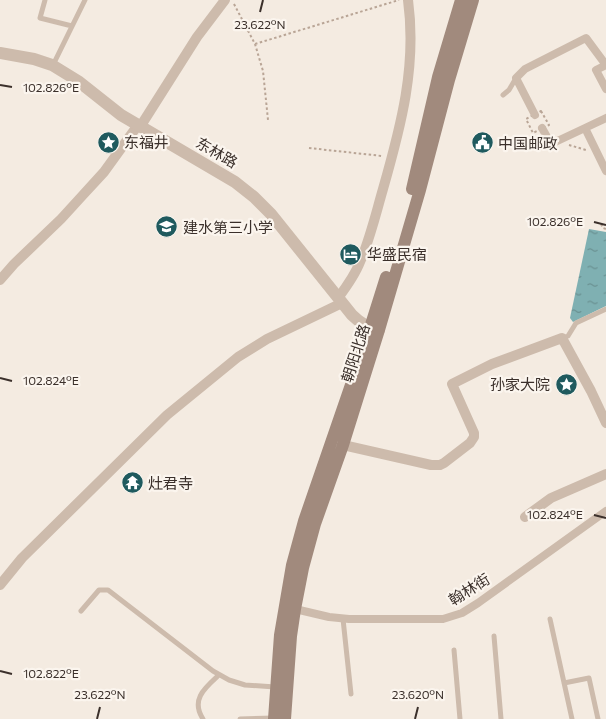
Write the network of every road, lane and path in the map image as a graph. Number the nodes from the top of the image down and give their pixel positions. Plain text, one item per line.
1 (45, 0) edge
2 (85, 0) edge
3 (225, 0) edge
4 (232, 0) edge
5 (400, 0) edge
6 (408, 0) edge
7 (461, 0) edge
8 (473, 0) edge
9 (72, 26) junction
10 (256, 44) junction
11 (0, 53) edge
12 (52, 65) junction
13 (606, 65) edge
14 (516, 78) junction
15 (606, 90) edge
16 (503, 95) dead end
17 (535, 115) dead end
18 (606, 118) edge
19 (268, 120) dead end
20 (139, 126) junction
21 (542, 128) dead end
22 (585, 128) junction
23 (558, 141) junction
24 (309, 148) dead end
25 (598, 154) junction
26 (392, 158) junction
27 (606, 171) edge
28 (602, 224) dead end
29 (606, 229) edge
30 (0, 280) edge
31 (340, 300) junction
32 (606, 309) edge
33 (374, 329) junction
34 (562, 338) junction
35 (606, 423) edge
36 (343, 444) junction
37 (606, 474) edge
38 (606, 511) edge
39 (525, 517) dead end
40 (0, 585) edge
41 (295, 609) junction
42 (81, 611) dead end
43 (343, 619) junction
44 (550, 619) dead end
45 (494, 636) dead end
46 (454, 650) dead end
47 (219, 675) junction
48 (564, 683) junction
49 (276, 687) junction
50 (351, 694) dead end
51 (203, 719) edge
52 (240, 719) edge
53 (278, 719) edge
54 (460, 719) edge
55 (501, 719) edge
56 (572, 719) edge
57 (598, 719) edge

1 - 9 lane
2 - 9 lane
3 - 20 street
4 - 10 path
5 - 10 path
6 - 26 street
7 - 33 main road, 朝阳北路
8 - 33 main road, 朝阳北路
9 - 12 lane
10 - 19 path
11 - 12 street, 东林路
12 - 20 street, 东林路
13 - 14 street
13 - 15 street
14 - 16 lane
14 - 17 street
18 - 22 street
20 - 30 street
20 - 31 street, 东林路
21 - 23 street
22 - 23 street
22 - 25 street
23 - 25 path
24 - 26 path
25 - 27 street
26 - 31 street
28 - 29 path
31 - 33 street, 东林路
31 - 40 street
32 - 34 lane
33 - 36 main road, 朝阳北路
33 - 49 main road, 朝阳北路
34 - 35 street
34 - 36 street
36 - 41 main road, 朝阳北路
37 - 39 street
38 - 43 street, 翰林街
41 - 43 street, 翰林街
41 - 53 main road, 朝阳北路
42 - 47 lane
43 - 50 lane
44 - 48 lane
45 - 55 lane
46 - 54 lane
47 - 49 lane
47 - 51 lane
48 - 56 lane
48 - 57 lane
49 - 53 main road, 朝阳北路
52 - 53 lane

